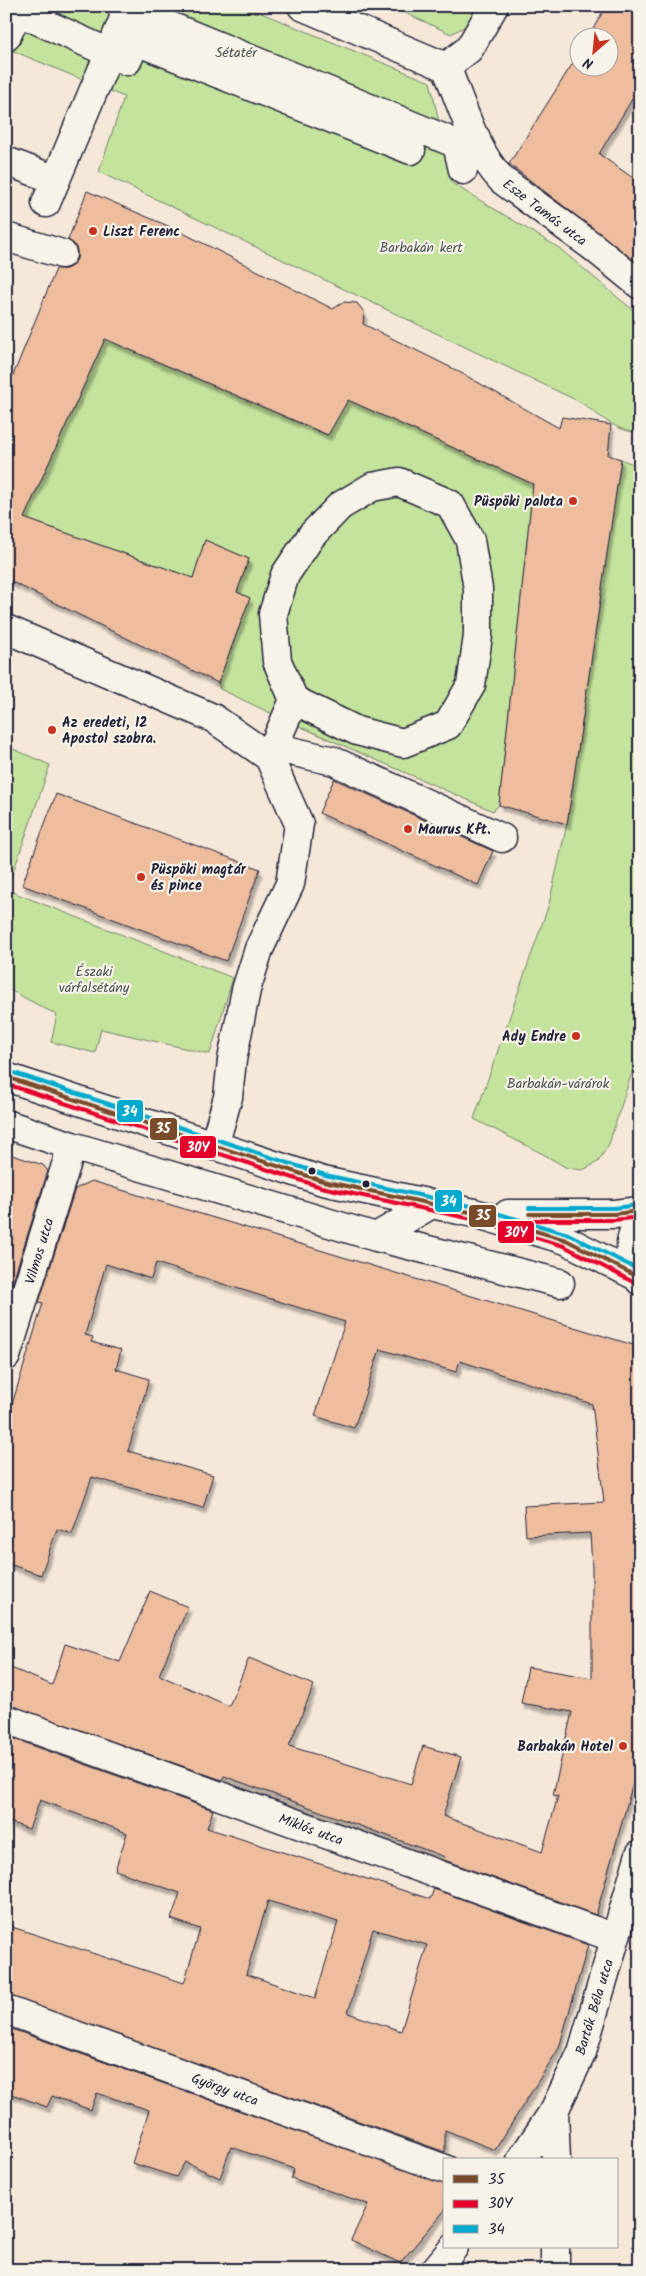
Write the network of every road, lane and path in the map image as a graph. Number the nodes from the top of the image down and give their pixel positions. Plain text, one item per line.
1 (302, 6) edge
2 (494, 6) edge
3 (15, 8) edge
4 (124, 8) edge
5 (6, 37) edge
6 (109, 53) junction
7 (446, 67) junction
8 (412, 150) dead end
9 (465, 151) junction
10 (6, 161) edge
11 (49, 197) junction
12 (17, 241) edge
13 (62, 254) dead end
14 (640, 285) edge
15 (6, 629) edge
16 (294, 700) junction
17 (271, 752) junction
18 (502, 838) dead end
19 (6, 1077) edge
20 (6, 1124) edge
21 (72, 1146) junction
22 (214, 1146) junction
23 (430, 1205) junction
24 (640, 1211) edge
25 (474, 1213) junction
26 (640, 1220) edge
27 (376, 1237) junction
28 (638, 1278) edge
29 (560, 1283) dead end
30 (6, 1356) edge
31 (6, 1720) edge
32 (640, 1854) edge
33 (615, 1938) junction
34 (6, 2010) edge
35 (554, 2111) junction
36 (522, 2158) edge
37 (556, 2158) edge
38 (443, 2168) edge
39 (453, 2248) edge
40 (555, 2248) edge
41 (435, 2270) edge
42 (555, 2270) edge

1 - 7 street
2 - 7 street
3 - 5 street
3 - 6 street
4 - 6 street
4 - 9 street
6 - 8 street
6 - 11 street
7 - 9 street, Esze Tamás utca
9 - 14 street, Esze Tamás utca
10 - 11 street
11 - 12 street
12 - 13 street
15 - 17 street
16 - 16 street
16 - 17 street
17 - 18 street
17 - 22 street
19 - 22 street
20 - 21 street
21 - 27 street
21 - 30 street, Vilmos utca
22 - 23 street
23 - 25 street
23 - 27 street
24 - 25 street
25 - 28 street
26 - 28 street
27 - 29 street
31 - 33 street, Miklós utca
32 - 33 street, Bartók Béla utca
33 - 35 street, Bartók Béla utca
34 - 38 street, György utca
35 - 36 street
35 - 37 street, Bartók Béla utca
39 - 41 street
40 - 42 street

